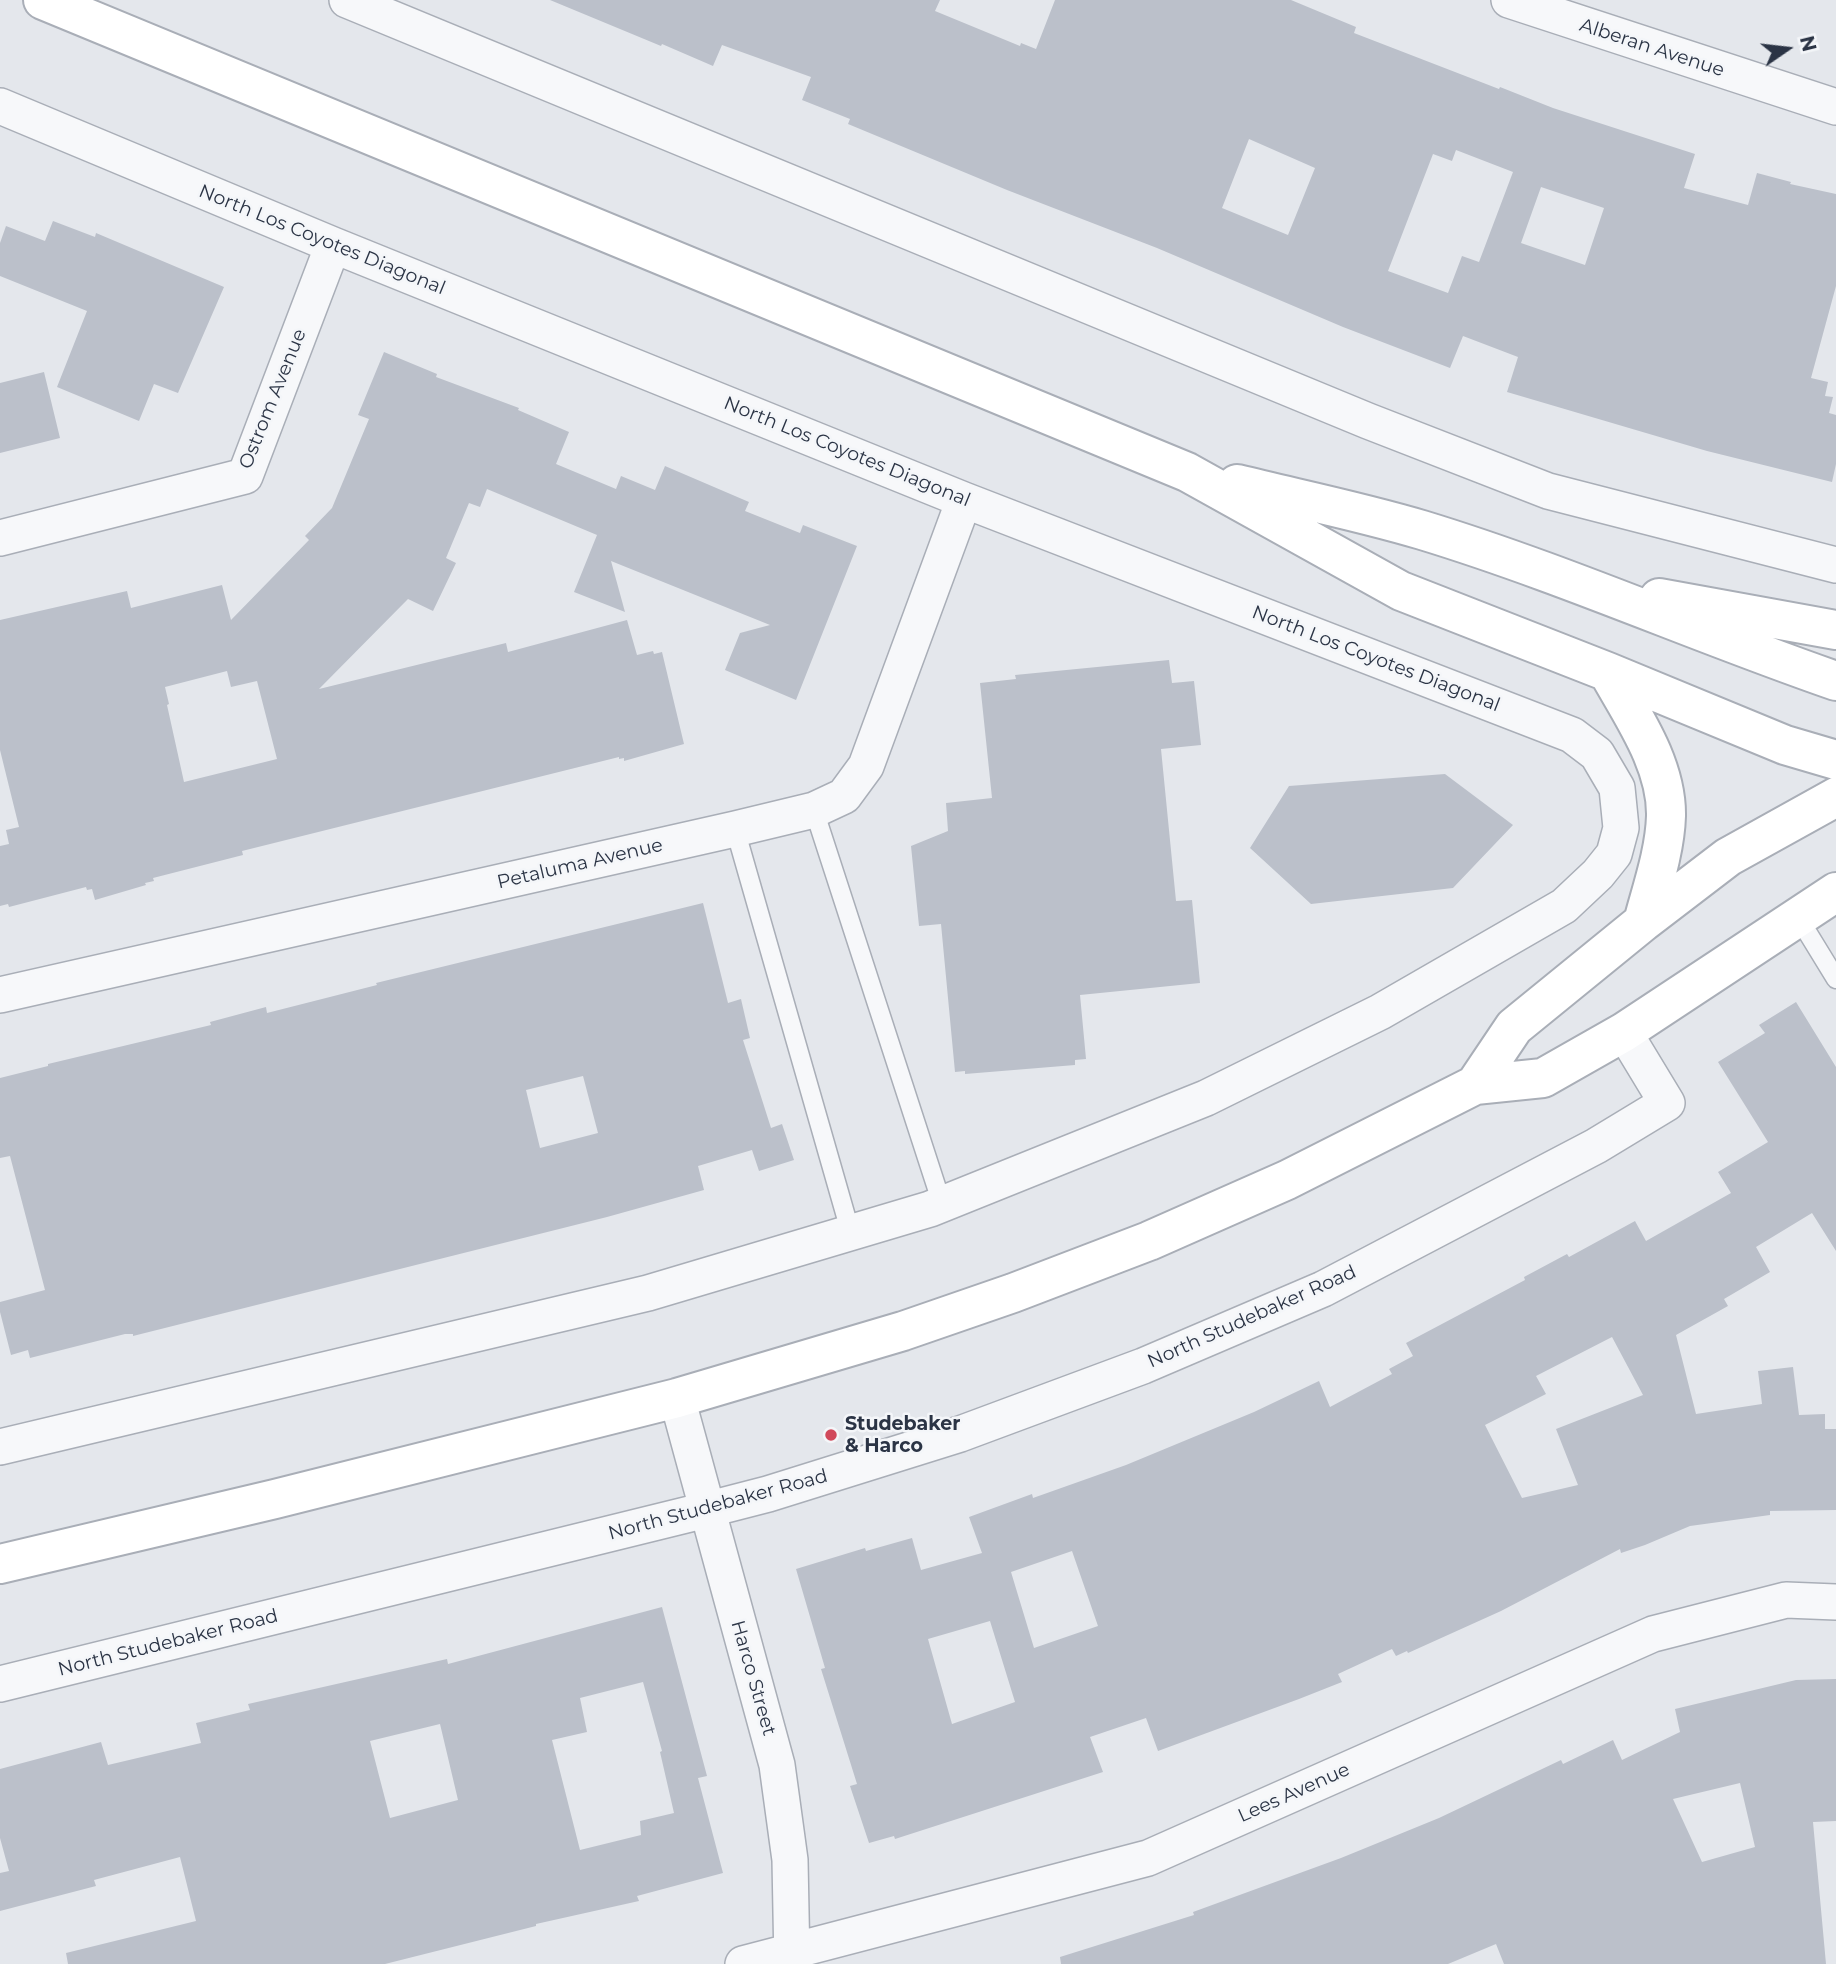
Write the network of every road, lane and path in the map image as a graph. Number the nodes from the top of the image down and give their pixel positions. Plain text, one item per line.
1 (43, 0) edge
2 (347, 0) edge
3 (1509, 0) edge
4 (0, 106) edge
5 (1836, 107) edge
6 (332, 245) junction
7 (1187, 472) junction
8 (964, 500) junction
9 (0, 538) edge
10 (1836, 565) edge
11 (1581, 584) junction
12 (1836, 630) edge
13 (1608, 671) junction
14 (1836, 681) edge
15 (1836, 760) edge
16 (1836, 797) edge
17 (814, 810) junction
18 (735, 829) junction
19 (1836, 892) edge
20 (1798, 917) junction
21 (1643, 922) junction
22 (1836, 979) edge
23 (0, 995) edge
24 (1624, 1032) junction
25 (1475, 1085) junction
26 (942, 1204) junction
27 (851, 1234) junction
28 (677, 1398) junction
29 (0, 1447) edge
30 (706, 1510) junction
31 (0, 1564) edge
32 (1836, 1602) edge
33 (0, 1684) edge
34 (793, 1958) edge
35 (743, 1964) edge

1 - 7 main road
2 - 10 street
3 - 5 street, Alberan Avenue
4 - 6 street, North Los Coyotes Diagonal
6 - 8 street, North Los Coyotes Diagonal
6 - 9 street, Ostrom Avenue
7 - 11 main road
7 - 13 main road
8 - 17 street, Petaluma Avenue
8 - 26 street, North Los Coyotes Diagonal
11 - 12 main road
11 - 14 main road
13 - 15 main road
13 - 21 main road
16 - 21 main road
17 - 18 street, Petaluma Avenue
17 - 26 lane
18 - 23 street, Petaluma Avenue
18 - 27 lane
19 - 20 main road
20 - 22 lane
20 - 24 main road
21 - 25 main road
24 - 25 main road
24 - 30 street, North Studebaker Road
25 - 28 main road
26 - 27 street
27 - 29 street
28 - 30 street, Harco Street
28 - 31 main road
30 - 33 street, North Studebaker Road
30 - 34 street, Harco Street
32 - 34 street, Lees Avenue
34 - 35 street, Lees Avenue

